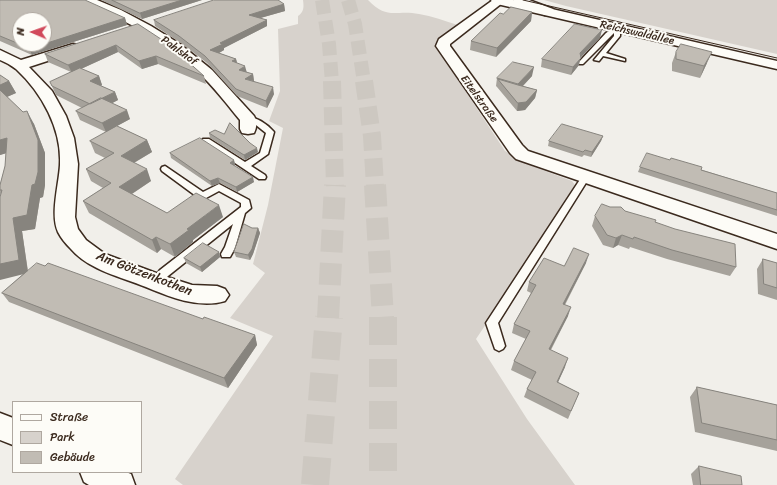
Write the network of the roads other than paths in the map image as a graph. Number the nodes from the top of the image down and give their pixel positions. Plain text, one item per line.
1 (86, 0) edge
2 (499, 0) edge
3 (519, 0) edge
4 (550, 13) junction
5 (155, 20) edge
6 (140, 25) junction
7 (617, 28) junction
8 (125, 30) edge
9 (88, 43) edge
10 (0, 54) edge
11 (624, 60) dead end
12 (581, 63) edge
13 (20, 65) junction
14 (777, 65) edge
15 (248, 124) joint
16 (206, 141) edge
17 (245, 166) junction
18 (165, 170) dead end
19 (262, 177) dead end
20 (585, 178) junction
21 (203, 196) junction
22 (192, 202) edge
23 (241, 212) junction
24 (777, 242) edge
25 (226, 254) dead end
26 (156, 282) junction
27 (217, 295) dead end
28 (499, 346) dead end
29 (0, 426) edge
30 (12, 432) edge
31 (97, 473) edge
32 (120, 485) edge

1 - 6 street, Pahlshof
2 - 4 main road, Reichswaldallee
2 - 20 street, Eitelstraße
3 - 4 street
4 - 7 main road, Reichswaldallee
5 - 6 street
6 - 8 street
6 - 15 street, Pahlshof
7 - 11 lane
7 - 12 lane
7 - 14 main road, Reichswaldallee
9 - 13 street
10 - 13 street, Am Götzenkothen
13 - 26 street, Am Götzenkothen
15 - 17 lane
16 - 17 lane
17 - 19 lane
18 - 21 lane
20 - 24 street, Eitelstraße
20 - 28 lane
21 - 22 lane
21 - 23 lane
23 - 25 lane
23 - 26 lane
26 - 27 street, Am Götzenkothen
29 - 30 street
31 - 32 street

